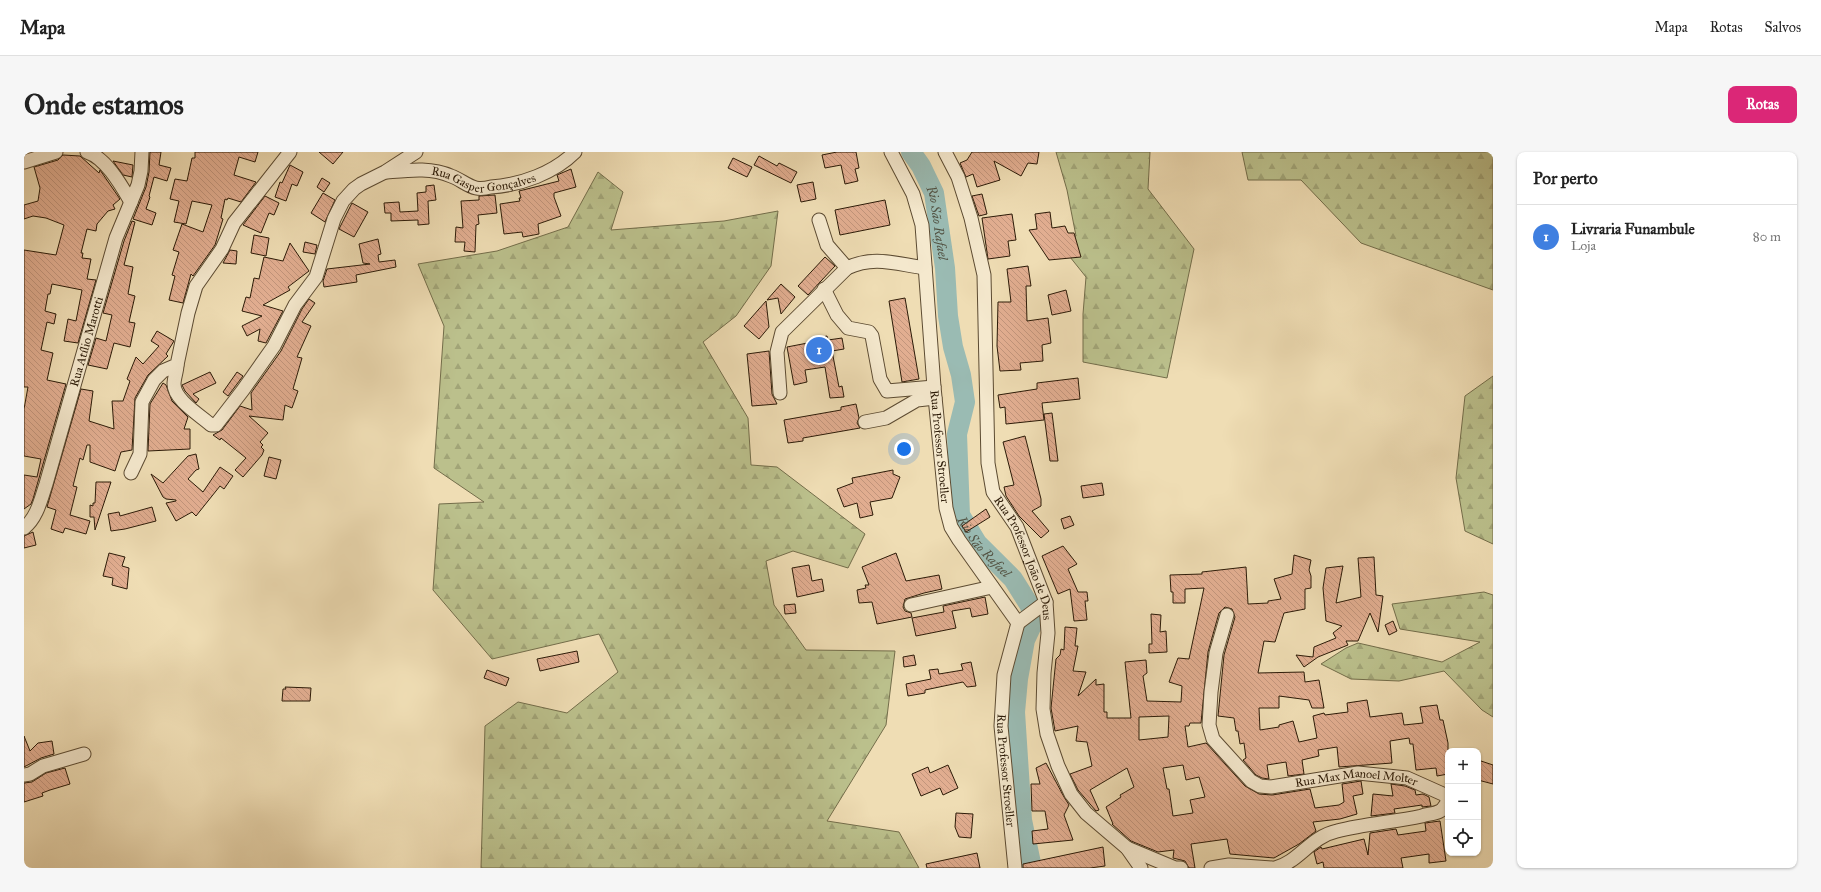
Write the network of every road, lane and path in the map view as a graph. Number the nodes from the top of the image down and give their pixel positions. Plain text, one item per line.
1 (56, 152) edge
2 (87, 152) edge
3 (142, 152) edge
4 (290, 152) edge
5 (416, 152) edge
6 (575, 152) edge
7 (891, 152) edge
8 (945, 152) edge
9 (24, 162) edge
10 (385, 172) junction
11 (131, 202) junction
12 (819, 220) dead end
13 (847, 268) junction
14 (925, 268) junction
15 (824, 289) junction
16 (177, 365) junction
17 (934, 393) junction
18 (780, 394) dead end
19 (864, 422) dead end
20 (131, 473) dead end
21 (24, 528) edge
22 (992, 587) junction
23 (1046, 602) junction
24 (911, 605) dead end
25 (1227, 615) dead end
26 (1018, 623) junction
27 (84, 754) dead end
28 (24, 775) edge
29 (1127, 848) junction
30 (1015, 868) edge
31 (1141, 868) edge
32 (1181, 868) edge
33 (1211, 868) edge
34 (1273, 868) edge

1 - 9 street
2 - 11 street
3 - 11 street, Rua Atílio Marotti
4 - 16 street
5 - 10 street
6 - 10 street, Rua Gasper Gonçalves
7 - 14 street, Rua Professor Stroeller
8 - 23 street, Rua Professor João de Deus
10 - 16 street
11 - 21 street, Rua Atílio Marotti
12 - 13 street
13 - 14 street
13 - 15 street
14 - 17 street, Rua Professor Stroeller
15 - 17 street
15 - 18 street
16 - 20 street
17 - 19 street
17 - 22 street, Rua Professor Stroeller
22 - 24 street
22 - 26 street, Rua Professor Stroeller
23 - 26 street
23 - 29 street, Rua Professor João de Deus
25 - 34 street, Rua Max Manoel Molter
26 - 30 street, Rua Professor Stroeller
27 - 28 street
29 - 31 street, Rua Professor João de Deus
29 - 32 street
33 - 34 street, Rua Max Manoel Molter

